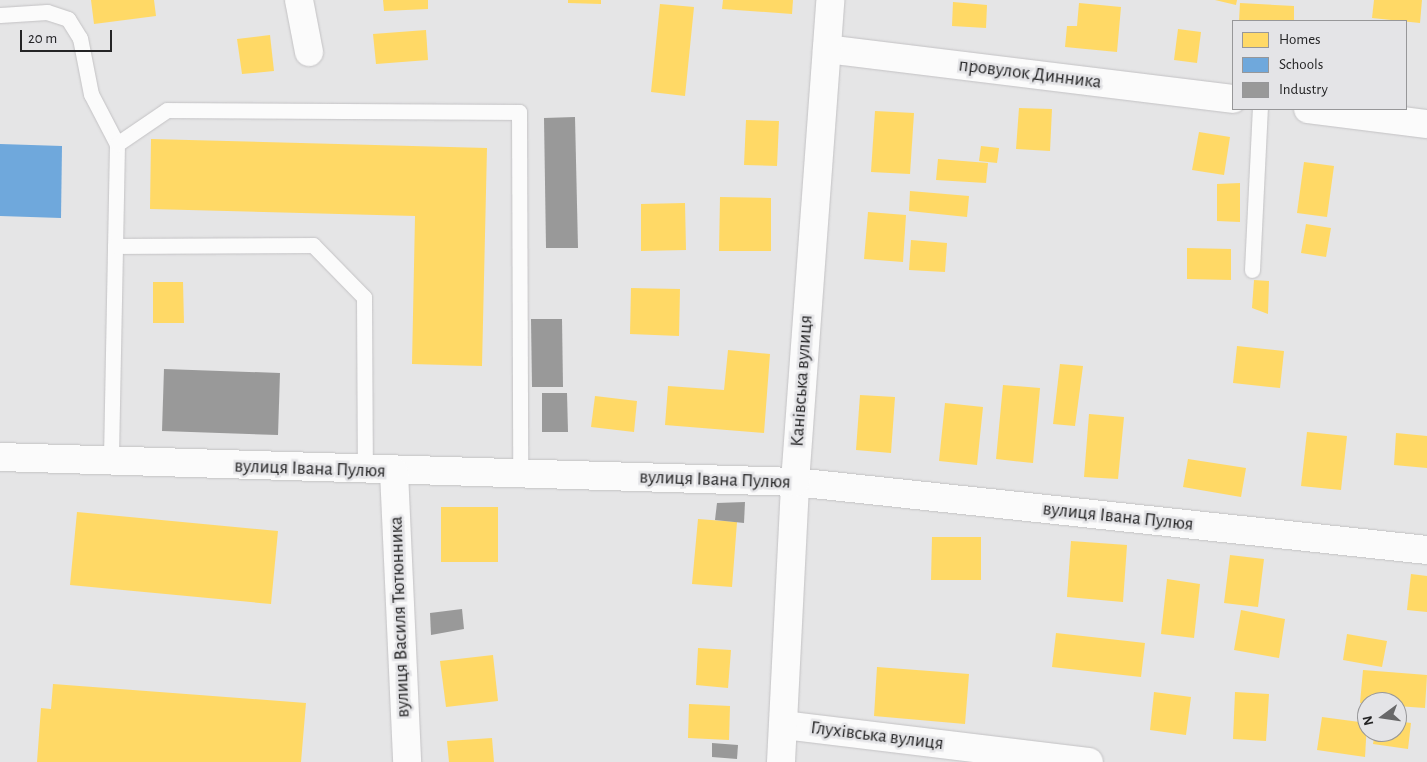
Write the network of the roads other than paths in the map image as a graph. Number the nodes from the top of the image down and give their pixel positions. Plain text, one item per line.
1 (299, 0) edge
2 (830, 0) edge
3 (0, 14) edge
4 (827, 49) junction
5 (308, 52) dead end
6 (1232, 100) edge
7 (1260, 110) edge
8 (1318, 110) edge
9 (1427, 121) edge
10 (117, 144) junction
11 (115, 246) junction
12 (1252, 270) dead end
13 (0, 457) edge
14 (111, 461) junction
15 (365, 470) junction
16 (394, 472) junction
17 (520, 475) junction
18 (795, 482) junction
19 (1427, 550) edge
20 (784, 724) junction
21 (407, 762) edge
22 (781, 762) edge
23 (1088, 762) edge

1 - 5 street
2 - 4 street, Канівська вулиця
3 - 10 lane
4 - 6 street, провулок Динника
4 - 18 street, Канівська вулиця
7 - 12 lane
8 - 9 street
10 - 11 lane
10 - 17 lane
11 - 14 lane
11 - 15 lane
13 - 14 street, вулиця Івана Пулюя
14 - 15 street, вулиця Івана Пулюя
15 - 16 street, вулиця Івана Пулюя
16 - 17 street, вулиця Івана Пулюя
16 - 21 street, вулиця Василя Тютюнника
17 - 18 street, вулиця Івана Пулюя
18 - 19 street, вулиця Івана Пулюя
18 - 20 street, Канівська вулиця
20 - 22 street, Канівська вулиця
20 - 23 street, Глухівська вулиця

